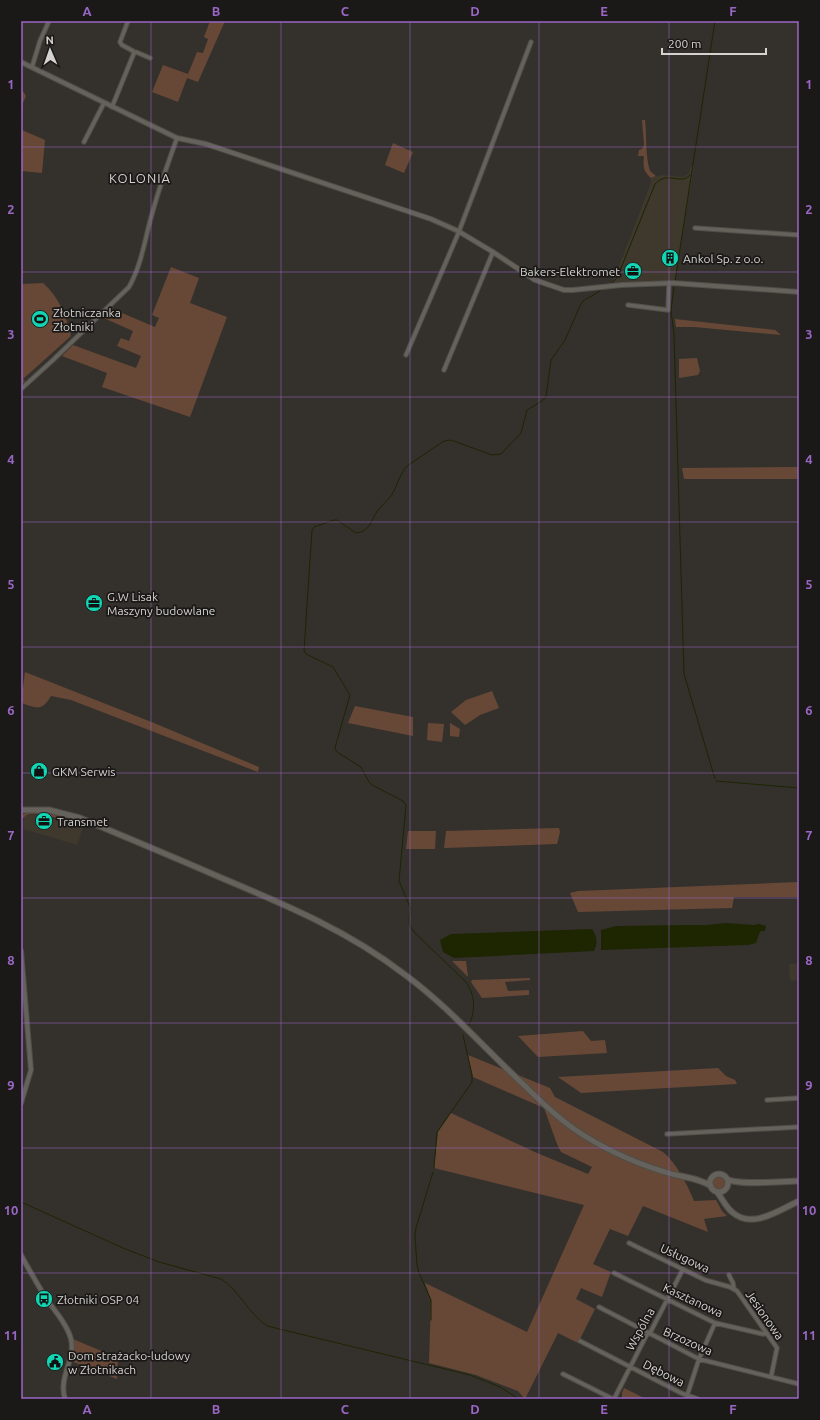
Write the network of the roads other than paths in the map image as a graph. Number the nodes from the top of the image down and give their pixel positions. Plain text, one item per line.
1 (49, 21) edge
2 (128, 21) edge
3 (531, 42) dead end
4 (134, 53) junction
5 (150, 58) dead end
6 (21, 62) edge
7 (32, 67) junction
8 (104, 103) junction
9 (112, 106) junction
10 (177, 138) junction
11 (84, 142) dead end
12 (695, 228) dead end
13 (458, 231) junction
14 (799, 235) edge
15 (493, 252) junction
16 (669, 283) junction
17 (799, 292) edge
18 (628, 305) dead end
19 (406, 354) dead end
20 (444, 370) dead end
21 (21, 389) edge
22 (21, 810) edge
23 (21, 951) edge
24 (799, 1098) edge
25 (767, 1100) dead end
26 (21, 1103) edge
27 (799, 1127) edge
28 (667, 1134) dead end
29 (712, 1178) junction
30 (727, 1179) junction
31 (697, 1180) junction
32 (799, 1181) edge
33 (742, 1182) junction
34 (711, 1186) junction
35 (726, 1188) junction
36 (717, 1192) junction
37 (799, 1201) edge
38 (724, 1203) junction
39 (629, 1243) dead end
40 (21, 1255) edge
41 (683, 1269) junction
42 (614, 1273) dead end
43 (729, 1275) dead end
44 (734, 1289) junction
45 (667, 1300) junction
46 (599, 1307) dead end
47 (715, 1323) junction
48 (649, 1333) junction
49 (767, 1333) junction
50 (580, 1341) dead end
51 (699, 1359) junction
52 (631, 1367) junction
53 (563, 1374) dead end
54 (771, 1377) junction
55 (799, 1384) edge
56 (687, 1397) edge
57 (65, 1399) edge
58 (614, 1399) edge
59 (698, 1399) edge

1 - 7 street
2 - 4 street
3 - 13 street
4 - 5 street
4 - 9 street
6 - 7 street
7 - 8 street
8 - 9 street
8 - 11 street
9 - 10 street
10 - 13 street
10 - 21 street
12 - 14 street
13 - 15 street
13 - 19 street
15 - 16 street
15 - 20 street
16 - 17 street
16 - 18 street
22 - 31 main road
23 - 26 street
24 - 25 street
27 - 28 street
29 - 30 main road
29 - 31 main road
29 - 34 main road
30 - 33 main road
30 - 35 main road
31 - 34 main road
32 - 33 main road
33 - 35 main road
34 - 36 main road
35 - 36 main road
35 - 38 main road
36 - 38 main road
37 - 38 main road
39 - 41 street, Usługowa
40 - 57 street
41 - 44 street, Usługowa
41 - 45 street, Wspólna
42 - 45 street, Kasztanowa
43 - 44 street, Jesionowa
44 - 49 street, Jesionowa
45 - 47 street, Kasztanowa
45 - 48 street, Wspólna
46 - 48 street, Brzozowa
47 - 49 street, Kasztanowa
47 - 51 street
48 - 51 street, Brzozowa
48 - 52 street, Wspólna
49 - 54 street, Jesionowa
50 - 52 street, Dębowa
51 - 54 street, Brzozowa
51 - 56 street
52 - 56 street, Dębowa
52 - 58 street, Wspólna
53 - 58 street
54 - 55 street, Brzozowa
56 - 59 street, Dębowa

